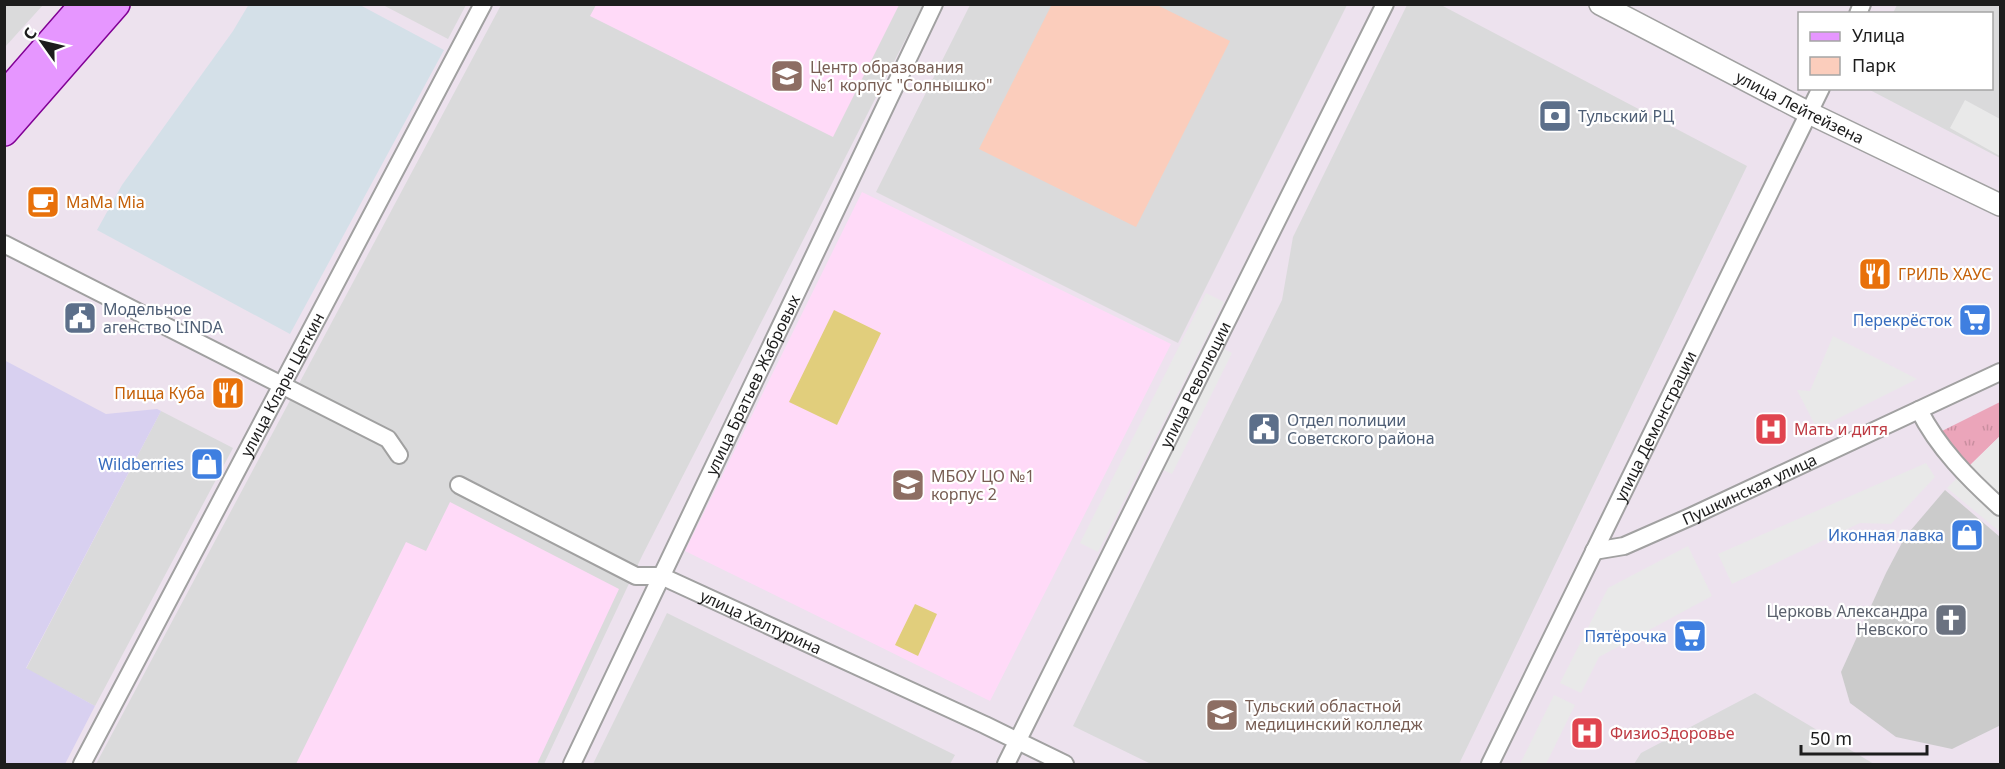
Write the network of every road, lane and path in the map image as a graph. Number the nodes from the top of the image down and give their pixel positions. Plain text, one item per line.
1 (84, 4) edge
2 (116, 4) edge
3 (483, 4) edge
4 (934, 4) edge
5 (1385, 4) edge
6 (1600, 4) edge
7 (1820, 90) edge
8 (4, 96) edge
9 (1809, 113) junction
10 (4, 132) edge
11 (2001, 205) edge
12 (4, 244) edge
13 (2001, 372) edge
14 (282, 386) junction
15 (1919, 410) junction
16 (399, 455) dead end
17 (459, 485) dead end
18 (2001, 507) edge
19 (1594, 551) junction
20 (661, 576) junction
21 (1018, 741) junction
22 (82, 765) edge
23 (572, 765) edge
24 (1006, 765) edge
25 (1065, 765) edge
26 (1490, 765) edge

1 - 8 main road
2 - 10 main road
3 - 14 street, улица Клары Цеткин
4 - 20 street, улица Братьев Жабровых
5 - 21 street, улица Революции
6 - 9 street, улица Лейтейзена
7 - 9 street, улица Демонстрации
9 - 11 street, улица Лейтейзена
9 - 19 street, улица Демонстрации
12 - 14 street
13 - 15 street, Пушкинская улица
14 - 16 street
14 - 22 street, улица Клары Цеткин
15 - 18 street
15 - 19 street, Пушкинская улица
17 - 20 street, улица Халтурина
19 - 26 street, улица Демонстрации
20 - 21 street, улица Халтурина
20 - 23 street, улица Братьев Жабровых
21 - 24 street, улица Революции
21 - 25 street, улица Халтурина

